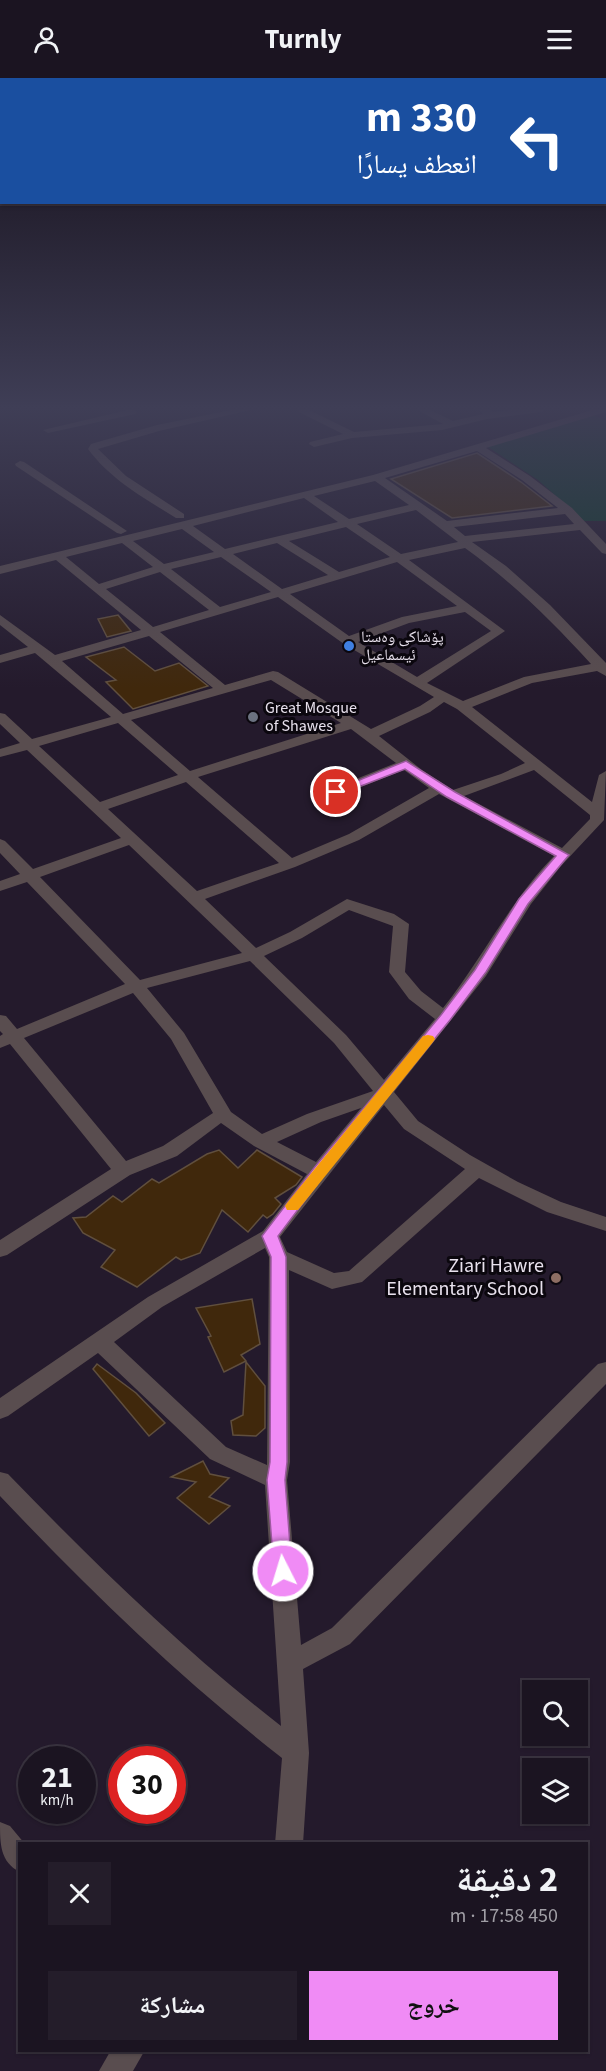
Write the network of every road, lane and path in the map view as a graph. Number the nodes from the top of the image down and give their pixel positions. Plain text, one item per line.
1 (75, 502) edge
2 (155, 502) edge
3 (250, 502) edge
4 (273, 502) edge
5 (316, 502) edge
6 (412, 502) edge
7 (558, 502) edge
8 (418, 506) junction
9 (568, 510) junction
10 (182, 521) junction
11 (347, 523) junction
12 (445, 525) junction
13 (583, 526) junction
14 (123, 535) junction
15 (280, 540) junction
16 (465, 542) junction
17 (606, 551) edge
18 (224, 552) junction
19 (58, 556) junction
20 (399, 558) junction
21 (0, 561) edge
22 (162, 568) junction
23 (0, 570) edge
24 (338, 576) junction
25 (98, 588) junction
26 (280, 594) junction
27 (466, 608) junction
28 (218, 611) junction
29 (0, 620) edge
30 (151, 631) junction
31 (348, 641) junction
32 (37, 648) junction
33 (0, 659) edge
34 (53, 660) junction
35 (603, 669) edge
36 (417, 683) junction
37 (223, 690) junction
38 (443, 697) junction
39 (462, 706) junction
40 (0, 717) edge
41 (118, 718) junction
42 (352, 724) junction
43 (370, 735) junction
44 (27, 744) junction
45 (0, 753) edge
46 (535, 764) junction
47 (406, 765) junction
48 (606, 775) edge
49 (188, 776) junction
50 (445, 791) junction
51 (336, 792) dead end
52 (98, 808) junction
53 (598, 814) junction
54 (132, 840) junction
55 (0, 844) edge
56 (563, 855) junction
57 (290, 864) junction
58 (30, 875) junction
59 (0, 886) edge
60 (194, 897) junction
61 (253, 955) junction
62 (136, 986) junction
63 (446, 1018) junction
64 (0, 1020) edge
65 (7, 1039) edge
66 (385, 1094) junction
67 (224, 1116) junction
68 (261, 1142) junction
69 (477, 1168) junction
70 (123, 1170) junction
71 (319, 1172) junction
72 (606, 1224) edge
73 (274, 1247) junction
74 (0, 1250) edge
75 (99, 1341) junction
76 (606, 1370) edge
77 (0, 1410) edge
78 (276, 1480) junction
79 (0, 1481) edge
80 (290, 1663) junction
81 (297, 1753) junction
82 (0, 1834) edge
83 (289, 1842) edge
84 (18, 1856) edge
85 (128, 2052) edge
86 (114, 2071) edge

1 - 14 street
2 - 10 street
3 - 10 street
4 - 10 street
5 - 11 street
6 - 8 street
7 - 9 street
8 - 11 street
8 - 12 street
9 - 12 street
9 - 13 street
10 - 14 street
10 - 18 street
11 - 15 street
11 - 20 street
12 - 16 street
13 - 16 street
13 - 17 street
14 - 19 street
14 - 21 street
14 - 22 street
15 - 18 street
15 - 24 street
16 - 20 street
16 - 35 street
18 - 22 street
18 - 26 street
19 - 23 street
19 - 25 street
20 - 24 street
20 - 27 street
22 - 25 street
22 - 28 street
24 - 26 street
25 - 30 street
26 - 28 street
26 - 31 street
27 - 31 street
27 - 36 street
28 - 30 street
29 - 32 street
30 - 34 street
30 - 37 street
31 - 36 street
32 - 33 street
32 - 34 street
34 - 41 street
35 - 39 street
36 - 38 street
37 - 41 street
37 - 42 street
38 - 39 street
38 - 43 street
39 - 46 street
40 - 44 street
41 - 44 street
41 - 49 street
42 - 43 street
42 - 49 street
43 - 47 street
44 - 45 street
44 - 52 street
46 - 50 street
46 - 53 street
47 - 50 street
47 - 51 street
48 - 53 street
49 - 52 street
49 - 57 street
50 - 56 street
50 - 57 street
52 - 54 street
53 - 56 street
54 - 58 street
54 - 60 street
55 - 58 street
56 - 63 street
57 - 60 street
58 - 59 street
58 - 62 street
60 - 61 street
61 - 62 street
61 - 63 street
61 - 66 street
62 - 65 street
62 - 67 street
63 - 66 street
64 - 65 street
65 - 70 street
66 - 68 street
66 - 69 street
66 - 71 street
67 - 68 street
67 - 70 street
68 - 71 street
69 - 72 street
69 - 73 street
70 - 74 street
71 - 73 street
73 - 75 street
73 - 78 street
75 - 77 street
75 - 78 street
76 - 80 street
78 - 80 street
79 - 81 street
80 - 81 street
81 - 83 street
82 - 84 street
85 - 86 street

